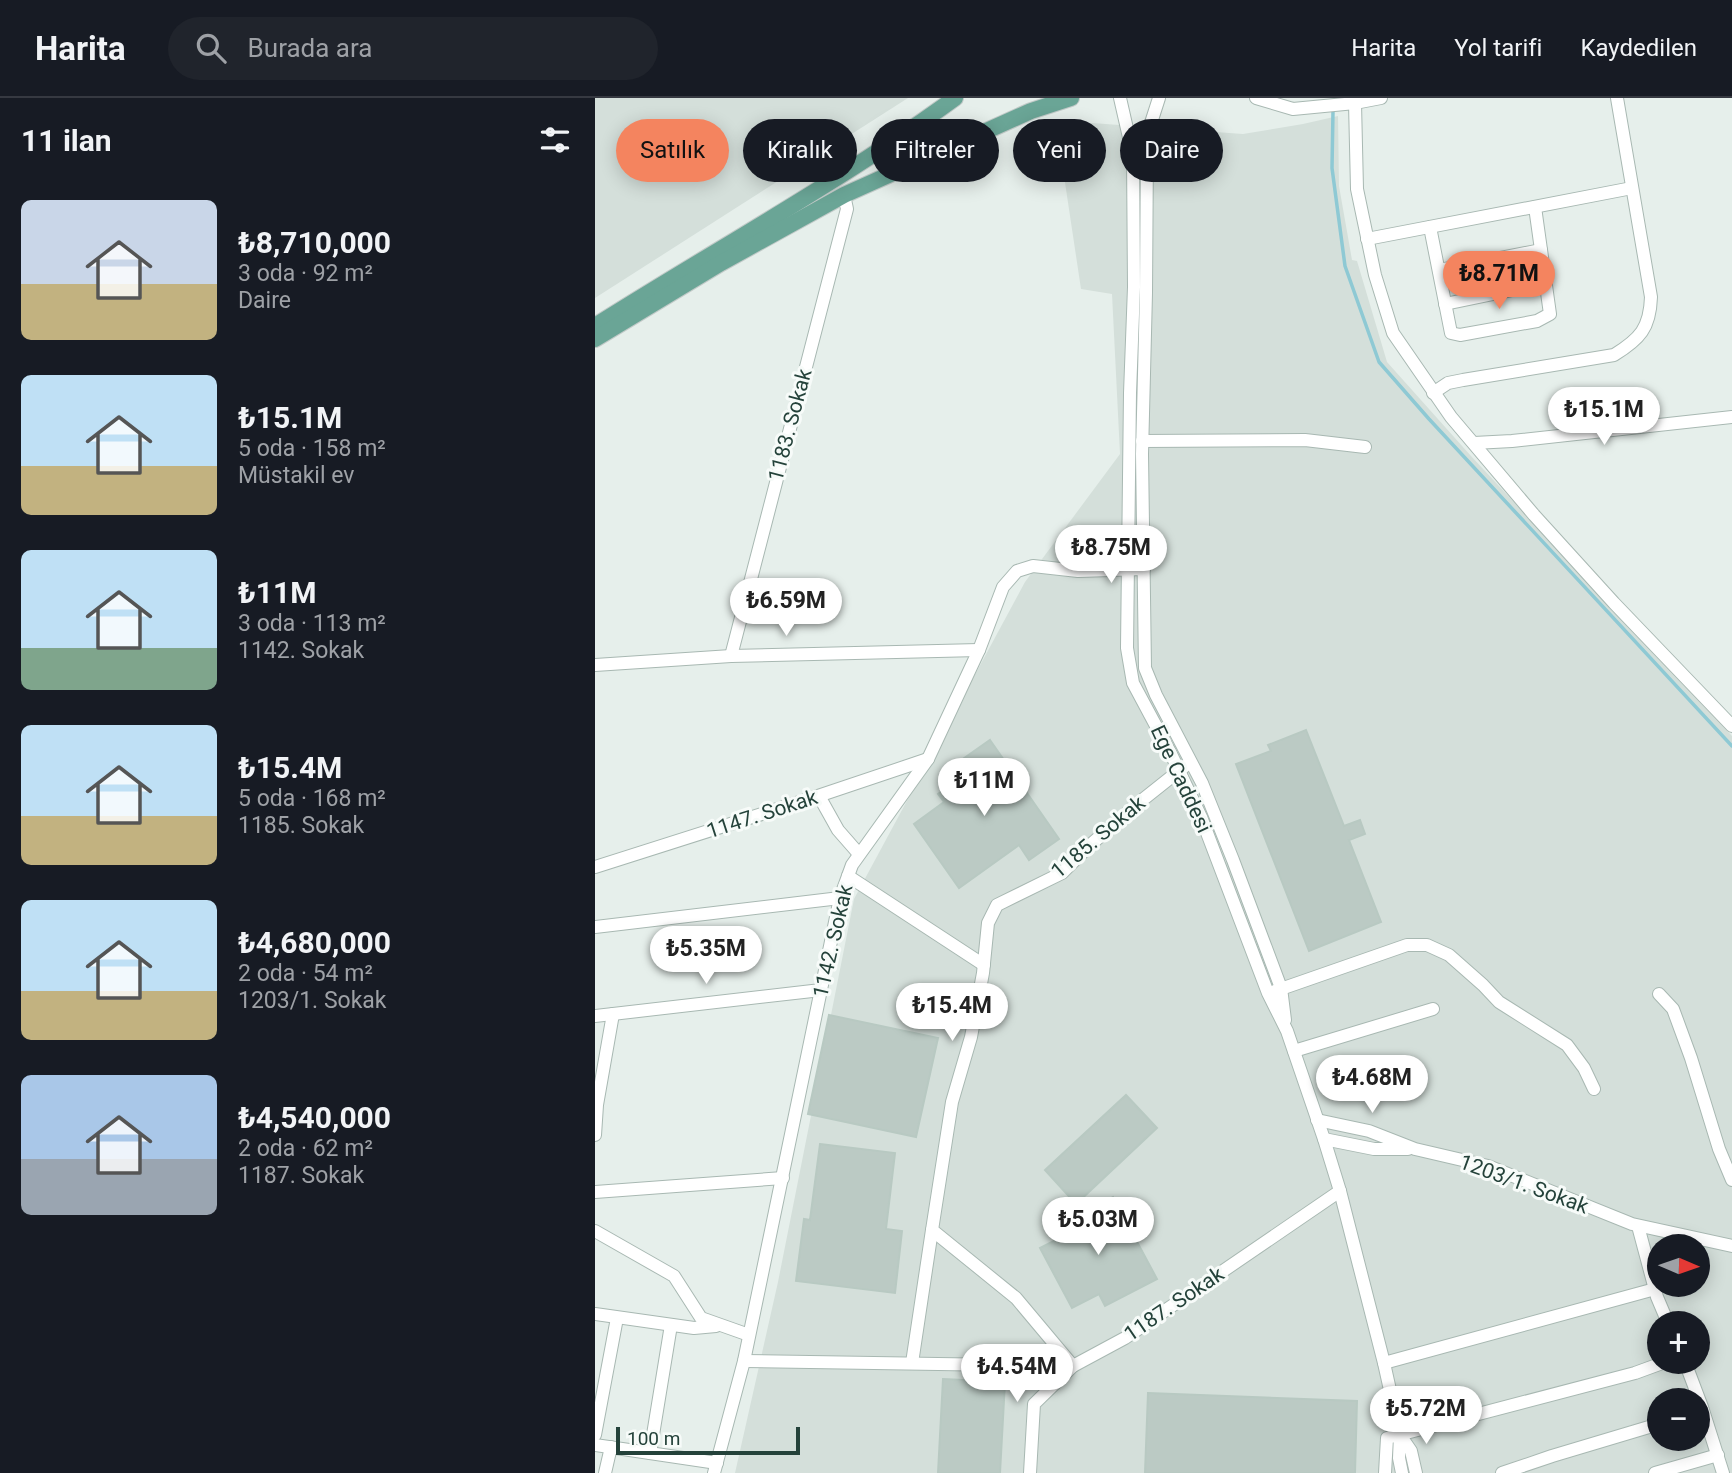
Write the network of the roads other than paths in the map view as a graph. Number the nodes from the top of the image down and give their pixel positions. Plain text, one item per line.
1 (955, 98) edge
2 (1071, 98) edge
3 (1120, 98) edge
4 (1159, 98) edge
5 (1256, 98) edge
6 (1381, 98) edge
7 (1617, 98) edge
8 (1355, 103) junction
9 (1632, 188) junction
10 (844, 195) junction
11 (1535, 207) junction
12 (1430, 227) junction
13 (1367, 239) junction
14 (1541, 250) junction
15 (1439, 270) junction
16 (1546, 284) junction
17 (1445, 304) junction
18 (595, 326) edge
19 (595, 339) edge
20 (1433, 393) junction
21 (1732, 417) edge
22 (1142, 441) junction
23 (1474, 443) junction
24 (1366, 447) dead end
25 (1144, 569) junction
26 (1128, 570) junction
27 (979, 650) junction
28 (731, 656) junction
29 (595, 665) edge
30 (1732, 726) edge
31 (928, 759) junction
32 (1191, 762) junction
33 (1179, 771) junction
34 (819, 796) junction
35 (859, 854) junction
36 (595, 867) edge
37 (848, 876) junction
38 (840, 898) junction
39 (595, 927) edge
40 (984, 965) junction
41 (1281, 988) junction
42 (821, 990) junction
43 (1268, 993) junction
44 (1659, 994) dead end
45 (1433, 1009) dead end
46 (613, 1014) junction
47 (595, 1016) edge
48 (1287, 1031) junction
49 (1294, 1051) junction
50 (1594, 1089) dead end
51 (1317, 1120) junction
52 (595, 1135) edge
53 (1324, 1139) junction
54 (1415, 1149) junction
55 (783, 1178) junction
56 (1732, 1180) edge
57 (1340, 1191) junction
58 (595, 1192) edge
59 (1635, 1225) junction
60 (932, 1230) junction
61 (595, 1231) edge
62 (1732, 1246) edge
63 (1647, 1263) edge
64 (1647, 1291) edge
65 (595, 1314) edge
66 (617, 1318) junction
67 (671, 1325) junction
68 (721, 1325) junction
69 (749, 1335) junction
70 (744, 1361) junction
71 (912, 1363) junction
72 (1384, 1363) junction
73 (1073, 1366) junction
74 (1647, 1369) edge
75 (1647, 1428) edge
76 (595, 1434) edge
77 (1710, 1434) edge
78 (1400, 1435) junction
79 (595, 1444) edge
80 (611, 1447) junction
81 (650, 1453) junction
82 (1718, 1455) junction
83 (716, 1468) edge
84 (605, 1473) edge
85 (1030, 1473) edge
86 (1385, 1473) edge
87 (1402, 1473) edge
88 (1416, 1473) edge
89 (1502, 1473) edge
90 (1655, 1473) edge
91 (1723, 1473) edge

1 - 18 main road
2 - 10 main road
3 - 26 street, Ege Caddesi
4 - 22 street
5 - 8 street
6 - 8 street
7 - 9 street
8 - 13 street
9 - 11 street
9 - 20 street
10 - 19 main road
10 - 28 street, 1183. Sokak
11 - 12 street
11 - 14 street
12 - 13 street
12 - 15 street
13 - 20 street
14 - 15 street
14 - 16 street
15 - 17 street
16 - 17 street
16 - 17 street
20 - 23 street
21 - 23 street
22 - 24 street
22 - 25 street
23 - 30 street
25 - 26 street, 1142. Sokak
25 - 32 street
26 - 27 street, 1142. Sokak
26 - 33 street, Ege Caddesi
27 - 28 street
27 - 31 street, 1142. Sokak
28 - 29 street
31 - 34 street, 1147. Sokak
31 - 35 street, 1142. Sokak
32 - 33 street, 1185. Sokak
32 - 41 street
33 - 40 street, 1185. Sokak
33 - 43 street, Ege Caddesi
34 - 35 street
34 - 36 street, 1147. Sokak
35 - 37 street, 1142. Sokak
37 - 38 street, 1142. Sokak
37 - 40 street
38 - 39 street
38 - 42 street, 1142. Sokak
40 - 60 street, 1185. Sokak
41 - 43 street
41 - 48 street
41 - 50 street
42 - 46 street
42 - 55 street, 1142. Sokak
43 - 48 street, Ege Caddesi
44 - 56 street
45 - 49 street
46 - 47 street
46 - 52 street
48 - 49 street, Ege Caddesi
49 - 51 street, Ege Caddesi
51 - 53 street, Ege Caddesi
51 - 54 street, 1203/1. Sokak
53 - 54 street, 1203/1. Sokak
53 - 57 street, Ege Caddesi
54 - 59 street, 1203/1. Sokak
55 - 58 street
55 - 69 street, 1142. Sokak
57 - 72 street, Ege Caddesi
57 - 73 street, 1187. Sokak
59 - 62 street, 1203/1. Sokak
59 - 63 street
60 - 71 street, 1185. Sokak
60 - 73 street
61 - 68 street
64 - 72 street
65 - 66 street
66 - 67 street
66 - 76 street
67 - 68 street
67 - 81 street
68 - 69 street
69 - 70 street, 1142. Sokak
70 - 71 street
70 - 83 street, 1142. Sokak
71 - 73 street
72 - 78 street, Ege Caddesi
73 - 85 street, 1187. Sokak
74 - 78 street
75 - 89 street
77 - 82 street
78 - 86 street
78 - 87 street
78 - 88 street
79 - 80 street
80 - 81 street
80 - 84 street
81 - 83 street
82 - 90 street
82 - 91 street

